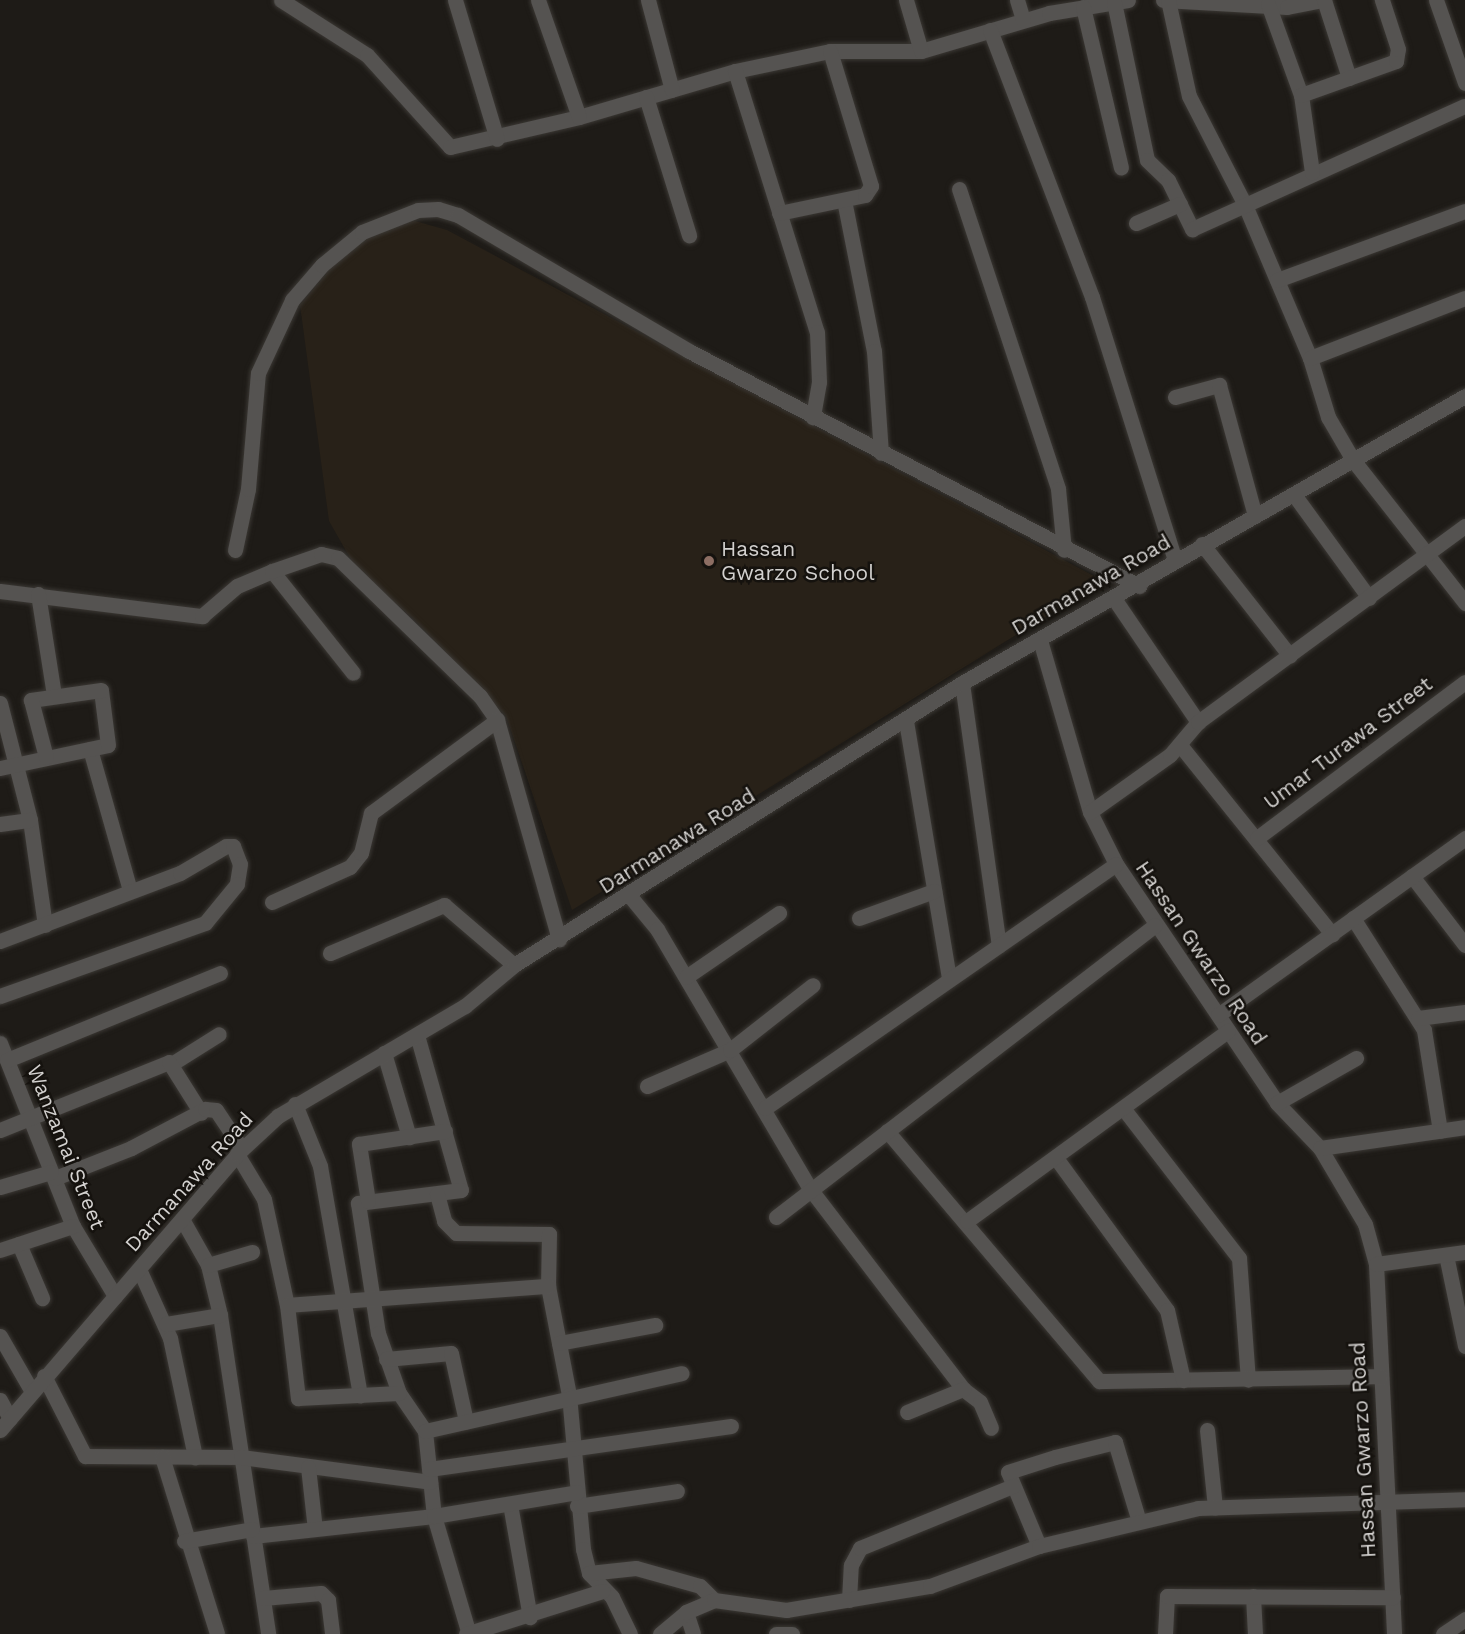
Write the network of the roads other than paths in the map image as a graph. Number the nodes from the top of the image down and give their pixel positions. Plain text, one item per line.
1 (281, 0) edge
2 (455, 0) edge
3 (538, 0) edge
4 (648, 0) edge
5 (906, 0) edge
6 (1017, 0) edge
7 (1163, 0) edge
8 (1168, 0) edge
9 (1324, 0) edge
10 (1383, 0) edge
11 (1436, 0) edge
12 (1121, 1) edge
13 (1268, 4) junction
14 (1286, 4) edge
15 (1083, 7) junction
16 (1023, 20) junction
17 (990, 30) junction
18 (830, 51) junction
19 (921, 51) junction
20 (735, 71) junction
21 (1348, 78) junction
22 (1465, 83) edge
23 (672, 90) junction
24 (1301, 95) junction
25 (646, 97) junction
26 (1465, 106) edge
27 (579, 117) junction
28 (497, 139) junction
29 (1121, 168) dead end
30 (1312, 172) junction
31 (959, 189) dead end
32 (844, 200) junction
33 (1180, 204) junction
34 (1245, 205) junction
35 (1465, 211) edge
36 (779, 213) junction
37 (1136, 223) dead end
38 (688, 235) dead end
39 (1277, 280) junction
40 (1465, 298) edge
41 (1310, 358) junction
42 (1465, 396) edge
43 (1175, 397) dead end
44 (813, 417) junction
45 (881, 453) junction
46 (1353, 460) junction
47 (1295, 496) junction
48 (1254, 516) junction
49 (1465, 526) edge
50 (1202, 544) junction
51 (235, 550) dead end
52 (1064, 550) junction
53 (1428, 555) junction
54 (1175, 560) junction
55 (272, 571) junction
56 (1139, 586) junction
57 (0, 591) edge
58 (38, 594) junction
59 (1369, 598) junction
60 (1115, 600) junction
61 (1465, 603) edge
62 (1040, 640) junction
63 (1290, 656) junction
64 (353, 673) dead end
65 (1465, 682) edge
66 (962, 683) junction
67 (54, 695) junction
68 (0, 703) edge
69 (497, 720) junction
70 (906, 722) junction
71 (1198, 722) junction
72 (1179, 745) junction
73 (90, 749) junction
74 (46, 757) junction
75 (7, 765) edge
76 (1090, 812) junction
77 (30, 820) junction
78 (0, 824) edge
79 (1257, 838) junction
80 (1465, 838) edge
81 (1116, 864) junction
82 (1412, 876) junction
83 (130, 890) junction
84 (934, 891) junction
85 (629, 895) junction
86 (273, 902) dead end
87 (779, 913) dead end
88 (859, 918) dead end
89 (1353, 918) junction
90 (45, 925) junction
91 (1155, 925) junction
92 (1332, 934) junction
93 (559, 939) junction
94 (0, 941) edge
95 (999, 945) junction
96 (1465, 945) edge
97 (330, 953) dead end
98 (508, 969) junction
99 (220, 973) dead end
100 (686, 977) junction
101 (949, 979) junction
102 (813, 985) dead end
103 (0, 996) edge
104 (1465, 1012) edge
105 (1218, 1015) junction
106 (1418, 1018) junction
107 (1228, 1031) junction
108 (219, 1034) dead end
109 (417, 1035) junction
110 (0, 1043) edge
111 (730, 1050) junction
112 (384, 1053) junction
113 (1356, 1058) dead end
114 (172, 1063) junction
115 (6, 1066) edge
116 (647, 1086) dead end
117 (1276, 1103) junction
118 (295, 1104) junction
119 (765, 1108) junction
120 (1123, 1108) junction
121 (201, 1113) junction
122 (31, 1121) junction
123 (1465, 1127) edge
124 (0, 1130) edge
125 (445, 1131) junction
126 (887, 1131) junction
127 (1440, 1131) junction
128 (409, 1137) junction
129 (1320, 1148) junction
130 (240, 1151) junction
131 (1056, 1158) junction
132 (53, 1175) junction
133 (0, 1187) edge
134 (811, 1190) junction
135 (437, 1194) junction
136 (368, 1201) junction
137 (776, 1217) dead end
138 (182, 1219) junction
139 (967, 1221) junction
140 (73, 1226) junction
141 (19, 1244) junction
142 (0, 1250) edge
143 (252, 1252) dead end
144 (1465, 1252) edge
145 (1446, 1255) junction
146 (1376, 1264) junction
147 (208, 1265) junction
148 (139, 1269) junction
149 (548, 1286) junction
150 (374, 1295) junction
151 (115, 1296) junction
152 (42, 1298) dead end
153 (343, 1298) junction
154 (287, 1305) junction
155 (220, 1315) junction
156 (166, 1324) junction
157 (655, 1325) dead end
158 (378, 1333) junction
159 (0, 1336) edge
160 (350, 1337) junction
161 (559, 1343) junction
162 (1465, 1347) edge
163 (386, 1359) junction
164 (682, 1372) dead end
165 (44, 1376) junction
166 (1380, 1376) junction
167 (1183, 1380) junction
168 (1248, 1380) junction
169 (963, 1389) junction
170 (31, 1390) junction
171 (399, 1393) junction
172 (569, 1395) junction
173 (360, 1396) junction
174 (0, 1400) edge
175 (907, 1412) dead end
176 (466, 1421) junction
177 (5, 1425) edge
178 (731, 1426) dead end
179 (991, 1428) dead end
180 (1207, 1430) dead end
181 (426, 1431) junction
182 (573, 1446) junction
183 (162, 1457) junction
184 (195, 1457) junction
185 (241, 1457) junction
186 (308, 1467) junction
187 (429, 1475) junction
188 (1013, 1486) junction
189 (677, 1491) dead end
190 (577, 1499) junction
191 (1465, 1499) edge
192 (510, 1504) junction
193 (1384, 1504) junction
194 (1215, 1508) junction
195 (434, 1516) junction
196 (1138, 1518) junction
197 (315, 1530) junction
198 (252, 1532) junction
199 (184, 1541) junction
200 (1039, 1546) junction
201 (589, 1573) junction
202 (603, 1591) junction
203 (1253, 1596) junction
204 (1393, 1596) junction
205 (262, 1598) junction
206 (714, 1600) junction
207 (849, 1600) junction
208 (687, 1612) junction
209 (530, 1617) junction
210 (1465, 1619) edge
211 (217, 1634) edge
212 (268, 1634) edge
213 (332, 1634) edge
214 (468, 1634) edge
215 (630, 1634) edge
216 (660, 1634) edge
217 (693, 1634) edge
218 (776, 1634) edge
219 (792, 1634) edge
220 (1165, 1634) edge
221 (1255, 1634) edge
222 (1394, 1634) edge
223 (1443, 1634) edge

1 - 28 street
2 - 28 street
3 - 27 street
4 - 23 street
5 - 19 street
6 - 16 street
7 - 8 street
8 - 13 street
8 - 34 street
9 - 14 street
9 - 21 street
10 - 21 street
11 - 22 street
12 - 15 street
12 - 33 street
13 - 14 street
13 - 24 street
15 - 16 street
15 - 29 street
16 - 17 street
17 - 19 street
17 - 54 street
18 - 19 street
18 - 20 street
18 - 32 street
20 - 23 street
20 - 36 street
21 - 24 street
23 - 25 street
24 - 30 street
25 - 27 street
25 - 38 street
26 - 30 street
27 - 28 street
30 - 34 street
31 - 52 street
32 - 36 street
32 - 45 street
33 - 34 street
33 - 37 street
34 - 39 street
35 - 39 street
36 - 44 street
39 - 41 street
40 - 41 street
41 - 46 street
42 - 46 street, Darmanawa Road
43 - 48 street
44 - 45 street
44 - 51 street
45 - 52 street
46 - 47 street, Darmanawa Road
46 - 53 street
47 - 48 street, Darmanawa Road
47 - 59 street
48 - 50 street, Darmanawa Road
49 - 53 street
50 - 54 street, Darmanawa Road
50 - 63 street
52 - 56 street
53 - 59 street
53 - 61 street
54 - 56 street, Darmanawa Road
55 - 58 street
55 - 64 street
55 - 69 street
56 - 60 street, Darmanawa Road
57 - 58 street
58 - 67 street
59 - 63 street
60 - 62 street, Darmanawa Road
60 - 71 street
62 - 66 street, Darmanawa Road
62 - 76 street, Hassan Gwarzo Road
63 - 71 street
65 - 79 street, Umar Turawa Street
66 - 70 street, Darmanawa Road
66 - 95 street
67 - 73 street
67 - 74 street
68 - 75 street
69 - 86 street
69 - 93 street
70 - 84 street
70 - 85 street, Darmanawa Road
71 - 72 street
72 - 76 street
72 - 79 street
73 - 74 street
73 - 83 street
74 - 75 street
75 - 77 street
76 - 81 street, Hassan Gwarzo Road
77 - 78 street
77 - 90 street
79 - 92 street
80 - 82 street
81 - 91 street, Hassan Gwarzo Road
81 - 95 street
82 - 89 street
82 - 96 street
83 - 90 street
83 - 103 street
84 - 88 street
84 - 101 street
85 - 93 street, Darmanawa Road
85 - 100 street
87 - 100 street
89 - 92 street
89 - 106 street
90 - 94 street
91 - 105 street, Hassan Gwarzo Road
91 - 126 street
92 - 105 street
93 - 98 street, Darmanawa Road
95 - 101 street
97 - 98 street
98 - 109 street, Darmanawa Road
99 - 115 street
100 - 111 street
101 - 119 street
102 - 111 street
104 - 106 street
105 - 107 street, Hassan Gwarzo Road
106 - 127 street
107 - 117 street, Hassan Gwarzo Road
107 - 120 street
108 - 114 street
109 - 112 street, Darmanawa Road
109 - 125 street
110 - 115 street, Wanzamai Street
111 - 116 street
111 - 119 street
112 - 118 street, Darmanawa Road
112 - 128 street
113 - 117 street
114 - 121 street
114 - 122 street
115 - 122 street, Wanzamai Street
117 - 129 street, Hassan Gwarzo Road
118 - 130 street, Darmanawa Road
118 - 153 street
119 - 134 street
120 - 131 street
120 - 168 street
121 - 130 street
121 - 132 street
122 - 124 street
122 - 132 street, Wanzamai Street
123 - 127 street
125 - 128 street
125 - 135 street
126 - 134 street
126 - 139 street
127 - 129 street
128 - 136 street
129 - 146 street, Hassan Gwarzo Road
130 - 138 street, Darmanawa Road
130 - 154 street
131 - 139 street
131 - 167 street
132 - 133 street
132 - 140 street, Wanzamai Street
134 - 137 street
134 - 169 street
135 - 136 street
135 - 149 street
136 - 150 street
138 - 147 street
138 - 148 street, Darmanawa Road
139 - 167 street
140 - 141 street
140 - 151 street, Wanzamai Street
141 - 142 street
141 - 152 street
143 - 147 street
144 - 145 street
145 - 146 street
145 - 162 street
146 - 166 street, Hassan Gwarzo Road
147 - 155 street
148 - 151 street, Darmanawa Road
148 - 156 street
149 - 150 street
149 - 161 street
150 - 153 street
150 - 158 street
151 - 165 street, Darmanawa Road
153 - 154 street
153 - 160 street
154 - 173 street
155 - 156 street
155 - 185 street
156 - 184 street
157 - 161 street
158 - 160 street
158 - 163 street
159 - 170 street
160 - 173 street
161 - 172 street
163 - 171 street
163 - 176 street
164 - 172 street
165 - 170 street, Darmanawa Road
165 - 183 street
166 - 168 street
166 - 193 street, Hassan Gwarzo Road
167 - 168 street
169 - 175 street
169 - 179 street
170 - 177 street, Darmanawa Road
171 - 173 street
171 - 181 street
172 - 176 street
172 - 182 street
174 - 177 street
176 - 181 street
178 - 182 street
180 - 194 street
181 - 187 street
182 - 187 street
182 - 190 street
183 - 184 street
183 - 199 street
184 - 185 street
185 - 186 street
185 - 198 street
186 - 187 street
186 - 197 street
187 - 195 street
188 - 196 street
188 - 200 street
188 - 207 street
189 - 190 street
190 - 192 street
190 - 201 street
191 - 193 street
192 - 195 street
192 - 209 street
193 - 194 street
193 - 204 street, Hassan Gwarzo Road
194 - 196 street
195 - 197 street
195 - 214 street
196 - 200 street
197 - 198 street
198 - 199 street
198 - 205 street
199 - 211 street
200 - 207 street
201 - 202 street
201 - 206 street
202 - 209 street
202 - 215 street
203 - 204 street
203 - 220 street
203 - 221 street
204 - 222 street, Hassan Gwarzo Road
205 - 212 street
205 - 213 street
206 - 207 street
206 - 208 street
208 - 216 street
208 - 217 street
209 - 214 street
210 - 223 street
218 - 219 street

